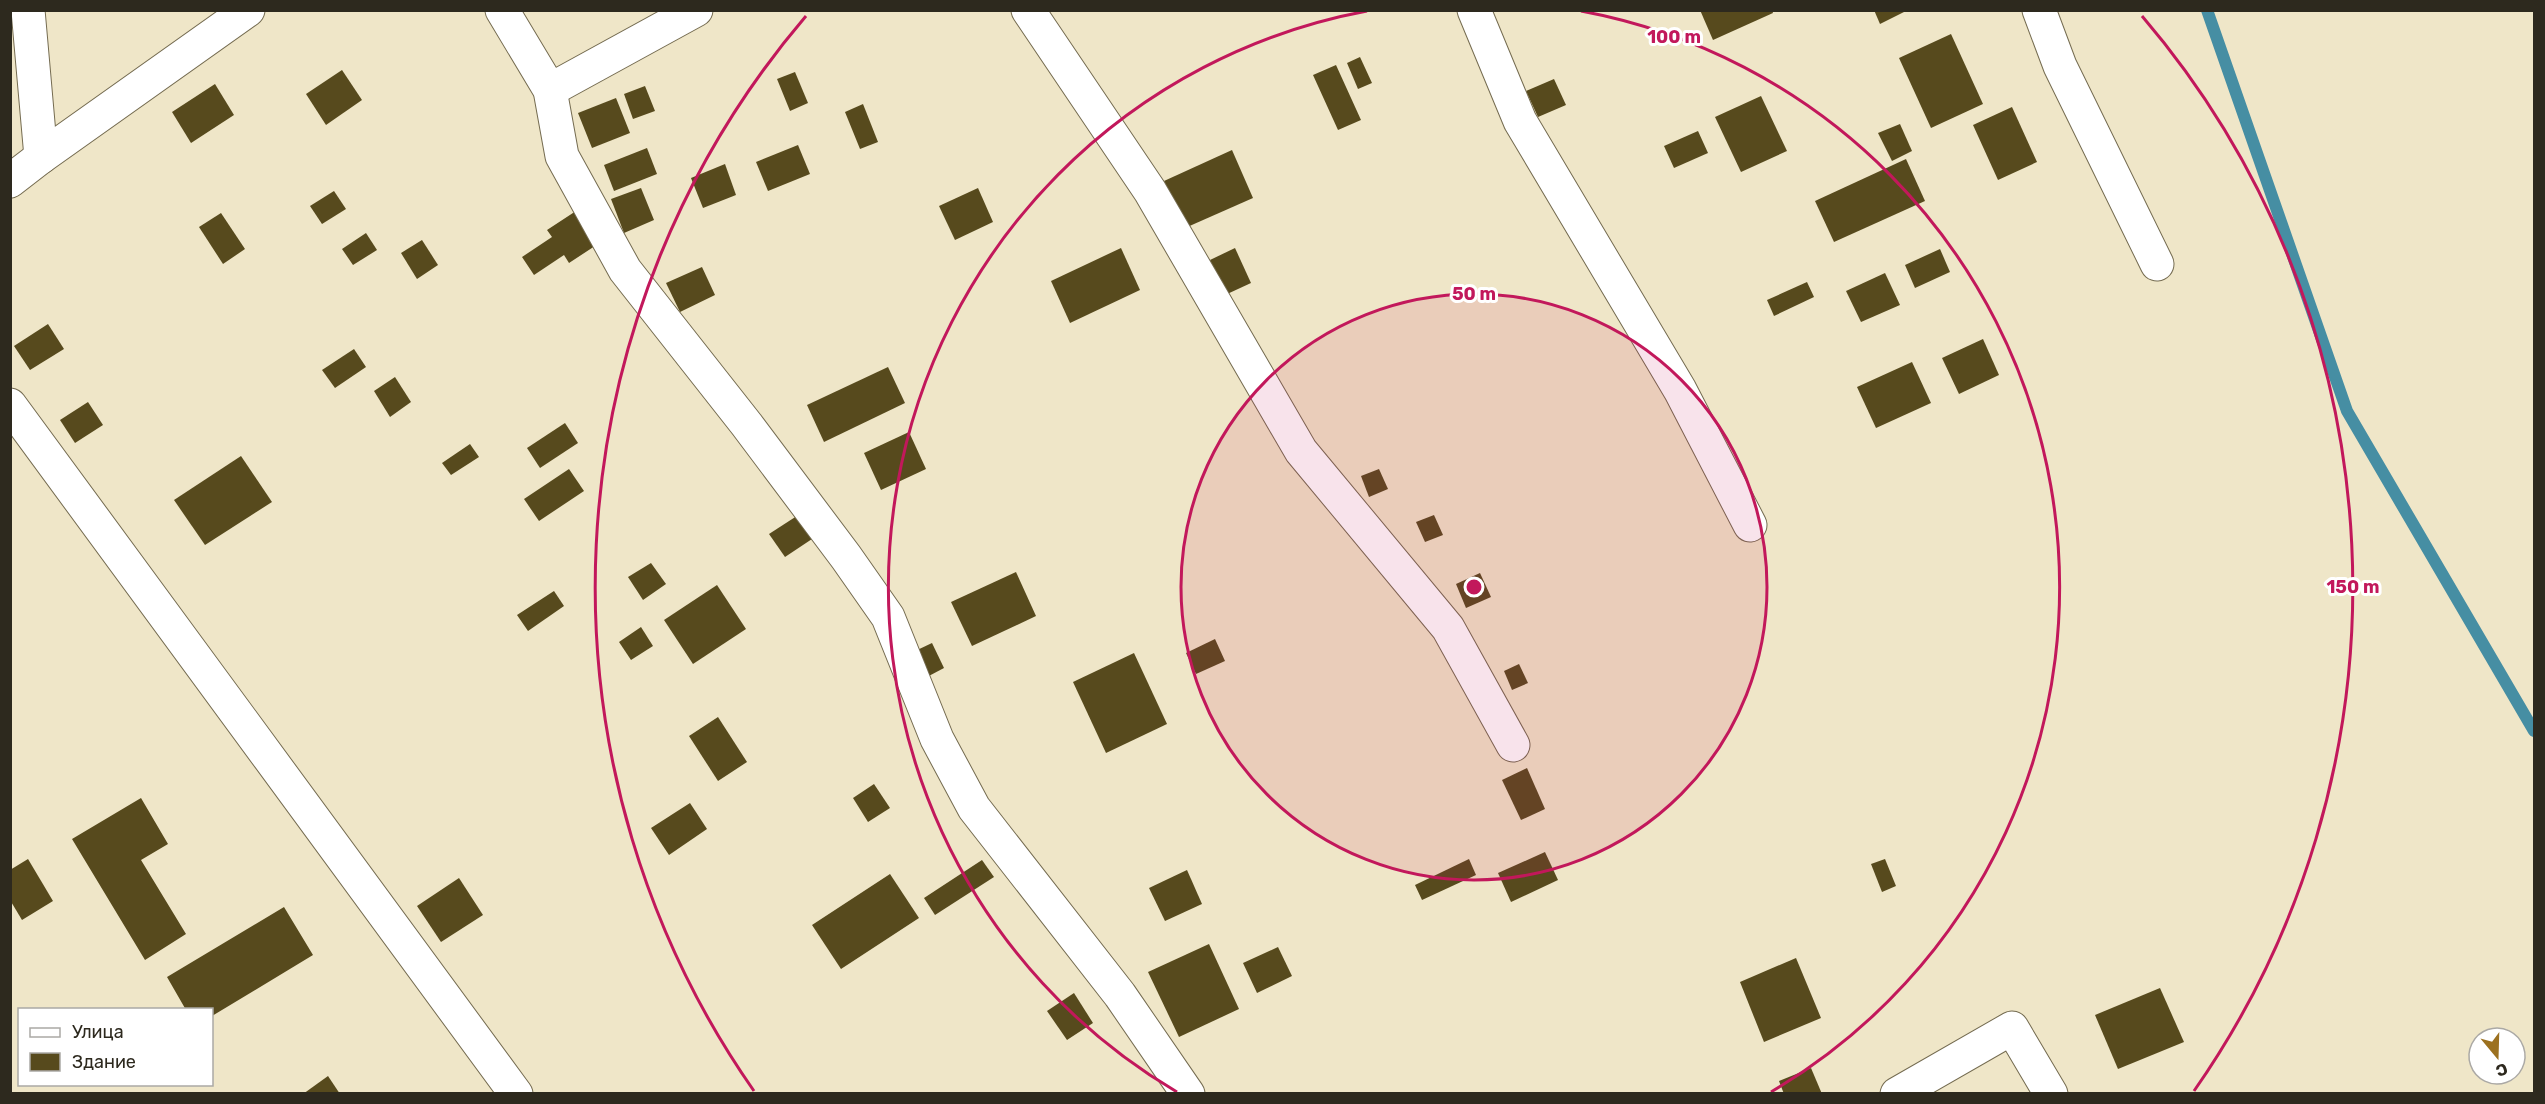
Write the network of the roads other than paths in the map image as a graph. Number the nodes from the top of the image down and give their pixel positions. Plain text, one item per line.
1 (28, 10) edge
2 (248, 10) edge
3 (502, 10) edge
4 (696, 10) edge
5 (1028, 10) edge
6 (1474, 10) edge
7 (2039, 10) edge
8 (550, 90) junction
9 (41, 157) junction
10 (10, 181) edge
11 (2157, 264) dead end
12 (10, 405) edge
13 (1750, 525) dead end
14 (1513, 745) dead end
15 (516, 1094) edge
16 (1188, 1094) edge
17 (1898, 1094) edge
18 (2051, 1094) edge

1 - 9 street
2 - 9 street
3 - 8 street
4 - 8 street
5 - 14 street
6 - 13 street
7 - 11 street
8 - 16 street
9 - 10 street
12 - 15 street
17 - 18 street

